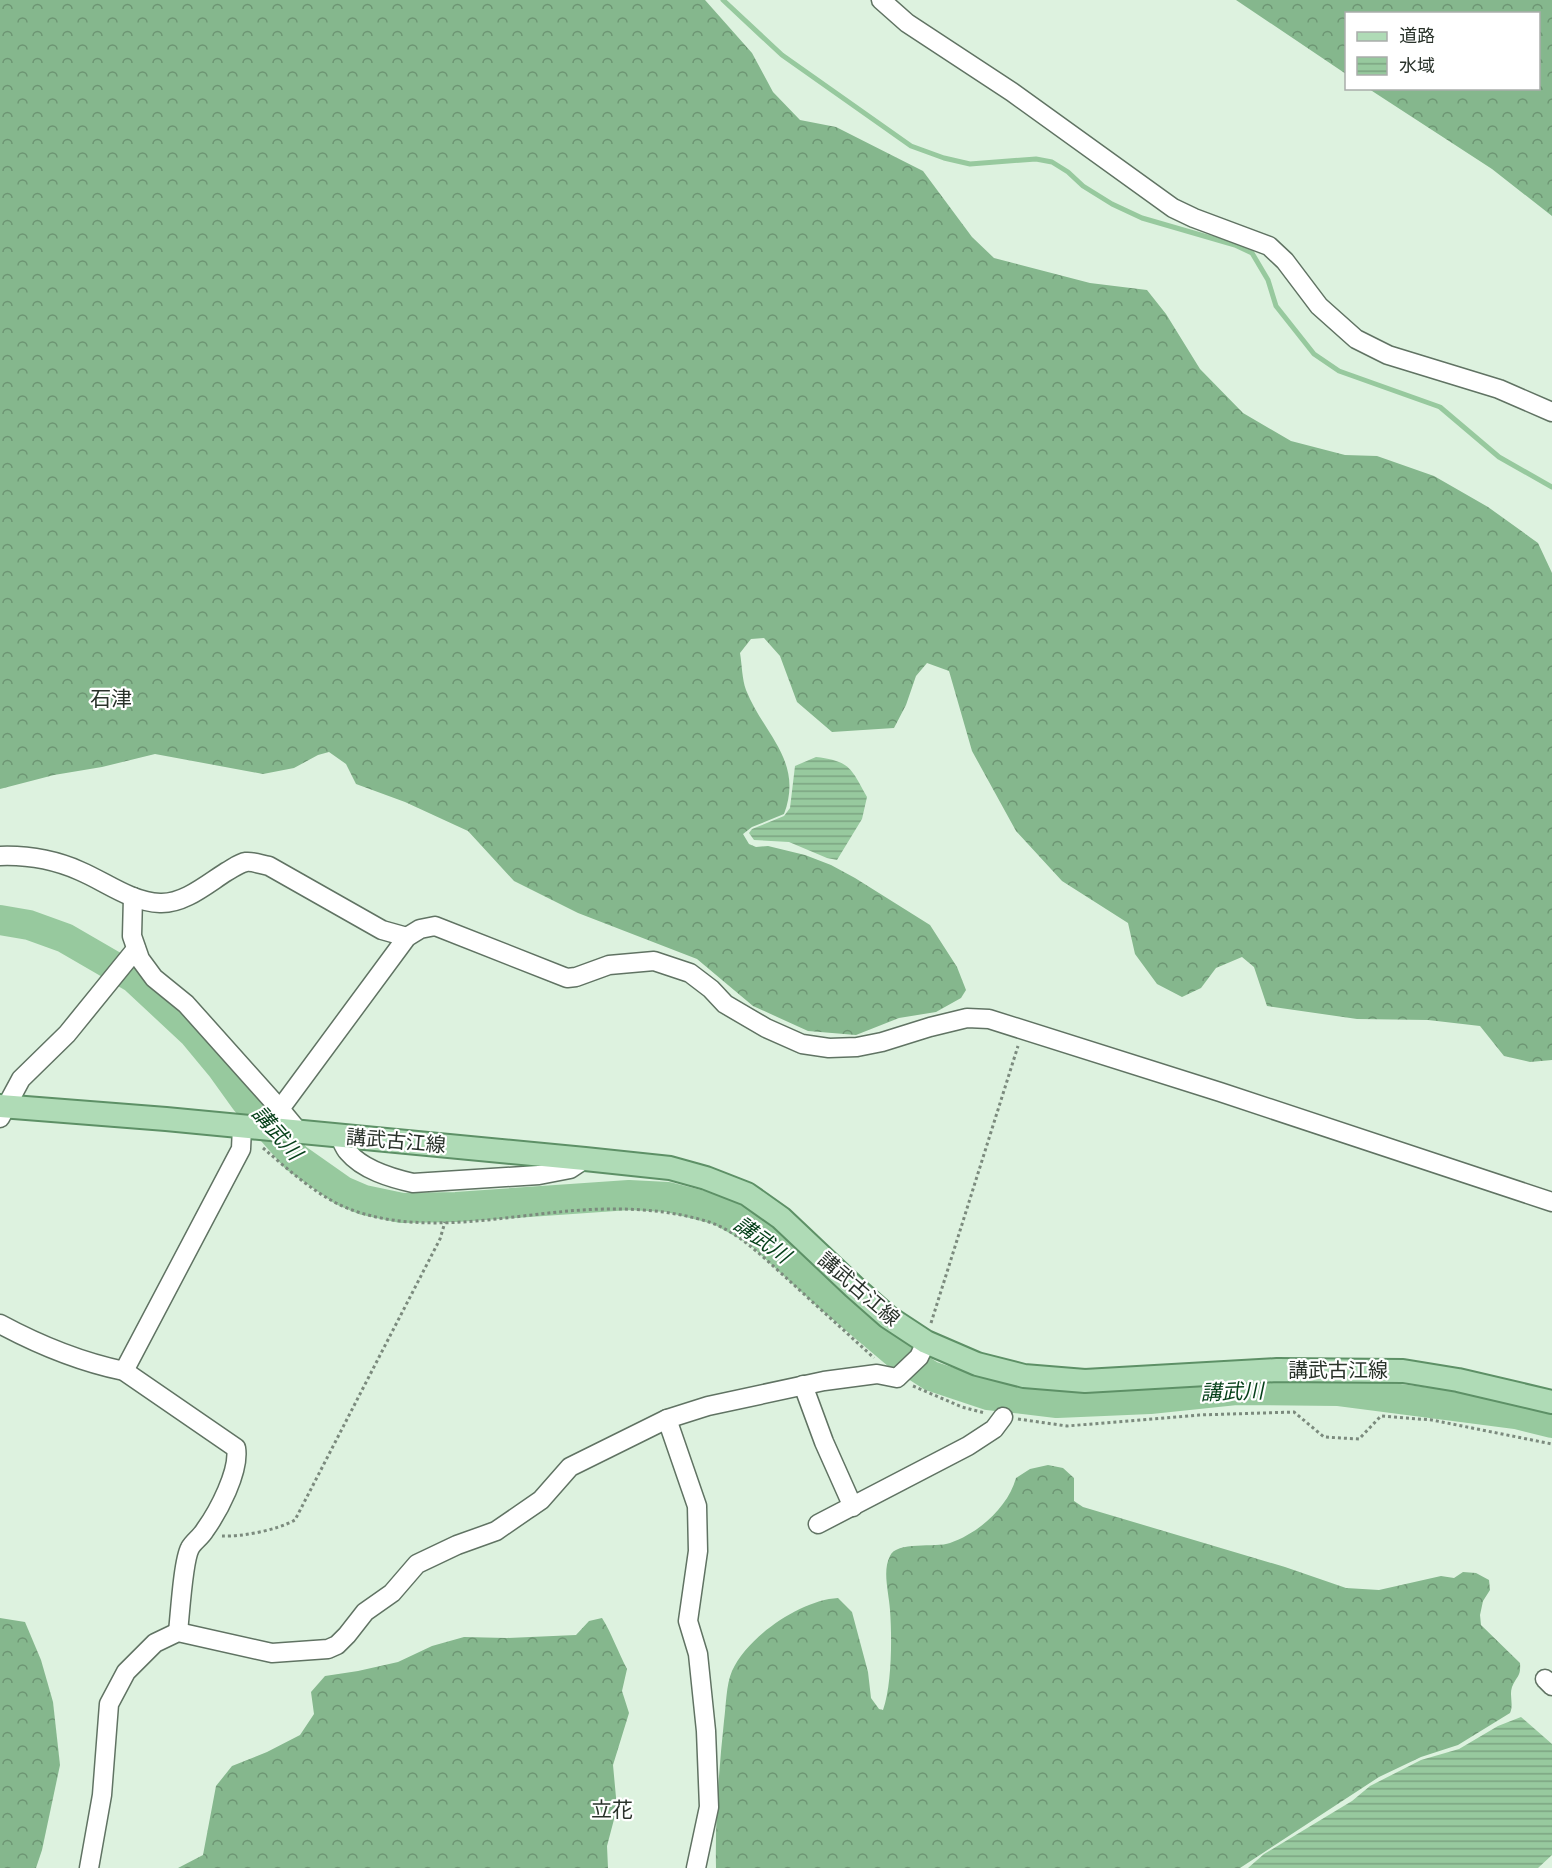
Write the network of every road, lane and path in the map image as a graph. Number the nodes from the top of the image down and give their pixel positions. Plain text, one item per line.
1 (881, 0) edge
2 (1552, 412) edge
3 (0, 856) edge
4 (133, 897) junction
5 (407, 937) junction
6 (132, 955) junction
7 (1023, 1029) junction
8 (280, 1108) junction
9 (2, 1110) edge
10 (248, 1128) junction
11 (294, 1131) junction
12 (339, 1136) junction
13 (585, 1159) junction
14 (1552, 1203) edge
15 (445, 1222) junction
16 (0, 1324) edge
17 (922, 1349) junction
18 (124, 1371) junction
19 (901, 1376) junction
20 (803, 1385) junction
21 (1552, 1402) edge
22 (1004, 1417) junction
23 (667, 1419) junction
24 (1552, 1444) edge
25 (853, 1507) junction
26 (818, 1524) dead end
27 (206, 1530) junction
28 (178, 1632) junction
29 (89, 1868) edge
30 (696, 1868) edge

1 - 2 street
3 - 4 street
4 - 5 street
4 - 6 street
5 - 7 street
5 - 8 street
6 - 8 street
6 - 9 street
7 - 14 street
7 - 17 path
8 - 11 street
9 - 10 main road, 講武古江線
10 - 11 main road, 講武古江線
10 - 15 path
10 - 18 street
11 - 12 main road, 講武古江線
12 - 13 main road, 講武古江線
12 - 13 street
13 - 17 main road, 講武古江線
15 - 19 path
15 - 27 path
16 - 18 street
17 - 19 street
17 - 21 main road, 講武古江線
18 - 27 street
19 - 20 street
19 - 22 path
20 - 23 street
20 - 25 street
22 - 24 path
22 - 25 street
23 - 28 street
23 - 30 street
25 - 26 street
27 - 28 street
28 - 29 street

